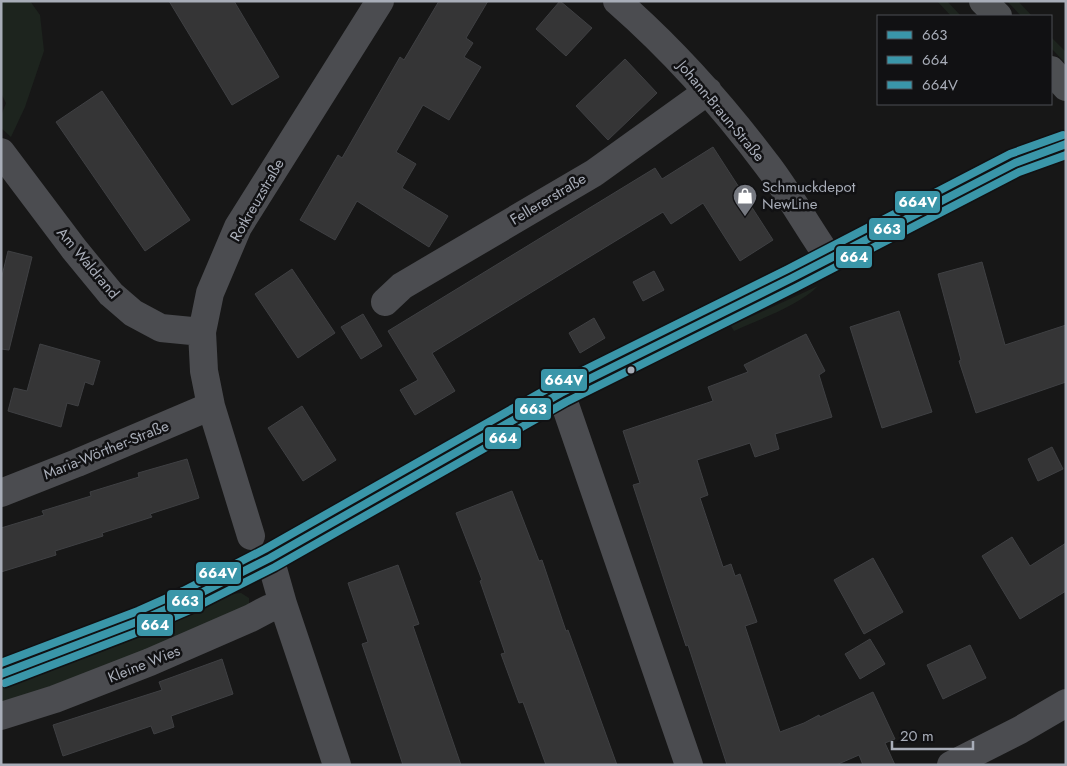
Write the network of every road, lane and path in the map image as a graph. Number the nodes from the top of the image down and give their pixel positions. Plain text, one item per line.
1 (380, 1) edge
2 (617, 1) edge
3 (983, 1) edge
4 (997, 15) edge
5 (1052, 71) edge
6 (1066, 87) edge
7 (708, 91) junction
8 (1066, 144) edge
9 (1, 152) edge
10 (829, 258) junction
11 (385, 302) dead end
12 (202, 332) junction
13 (561, 393) junction
14 (211, 406) junction
15 (1, 492) edge
16 (251, 536) dead end
17 (270, 558) junction
18 (283, 604) junction
19 (1, 674) edge
20 (1066, 703) edge
21 (1, 716) edge
22 (337, 765) edge
23 (689, 765) edge
24 (951, 765) edge

1 - 12 street, Rotkreuzstraße
2 - 7 street, Johann-Braun-Straße
3 - 4 main road
5 - 6 main road
7 - 10 street, Johann-Braun-Straße
7 - 11 street, Fellererstraße
8 - 10 street
9 - 12 street, Am Waldrand
10 - 13 street
12 - 14 street, Rotkreuzstraße
13 - 17 street
13 - 23 street
14 - 15 street, Maria-Wörther-Straße
14 - 16 street, Rotkreuzstraße
17 - 18 street
17 - 19 street
18 - 21 street, Kleine Wies
18 - 22 street
20 - 24 street

